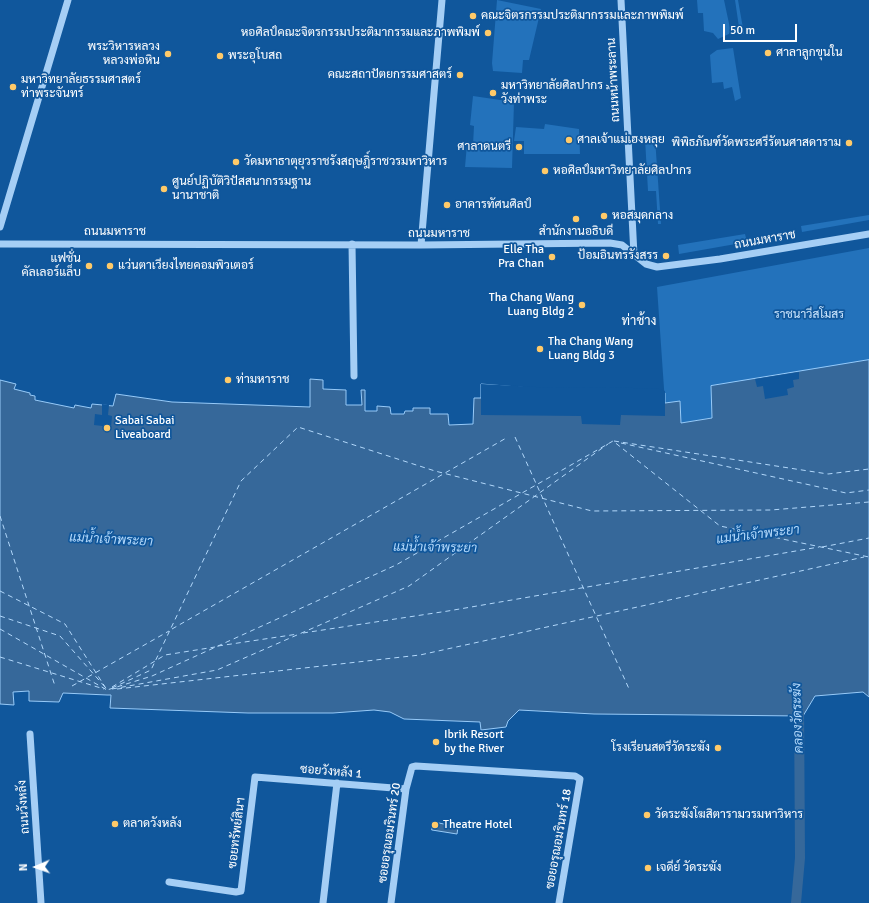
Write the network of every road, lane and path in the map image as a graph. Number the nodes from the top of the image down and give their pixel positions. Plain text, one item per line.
1 (68, 0) edge
2 (442, 0) edge
3 (621, 0) edge
4 (0, 227) edge
5 (869, 234) edge
6 (0, 244) edge
7 (352, 244) junction
8 (421, 245) junction
9 (634, 254) junction
10 (354, 376) dead end
11 (30, 734) dead end
12 (412, 767) joint
13 (255, 777) joint
14 (337, 783) junction
15 (406, 789) junction
16 (169, 882) dead end
17 (41, 903) edge
18 (323, 903) edge
19 (391, 903) edge
20 (559, 903) edge

1 - 4 street
2 - 8 street
3 - 9 street, ถนนหน้าพระลาน
5 - 9 street, ถนนมหาราช
6 - 7 street, ถนนมหาราช
7 - 8 street, ถนนมหาราช
7 - 10 street
8 - 9 street, ถนนมหาราช
11 - 17 street, ถนนวังหลัง
12 - 15 street, ซอยอรุณอมรินทร์ 20
12 - 20 street, ซอยอรุณอมรินทร์ 18
13 - 14 street, ซอยวังหลัง 1
13 - 16 street, ซอยทรัพย์สินฯ
14 - 15 street, ซอยวังหลัง 1
14 - 18 street
15 - 19 street, ซอยอรุณอมรินทร์ 20

